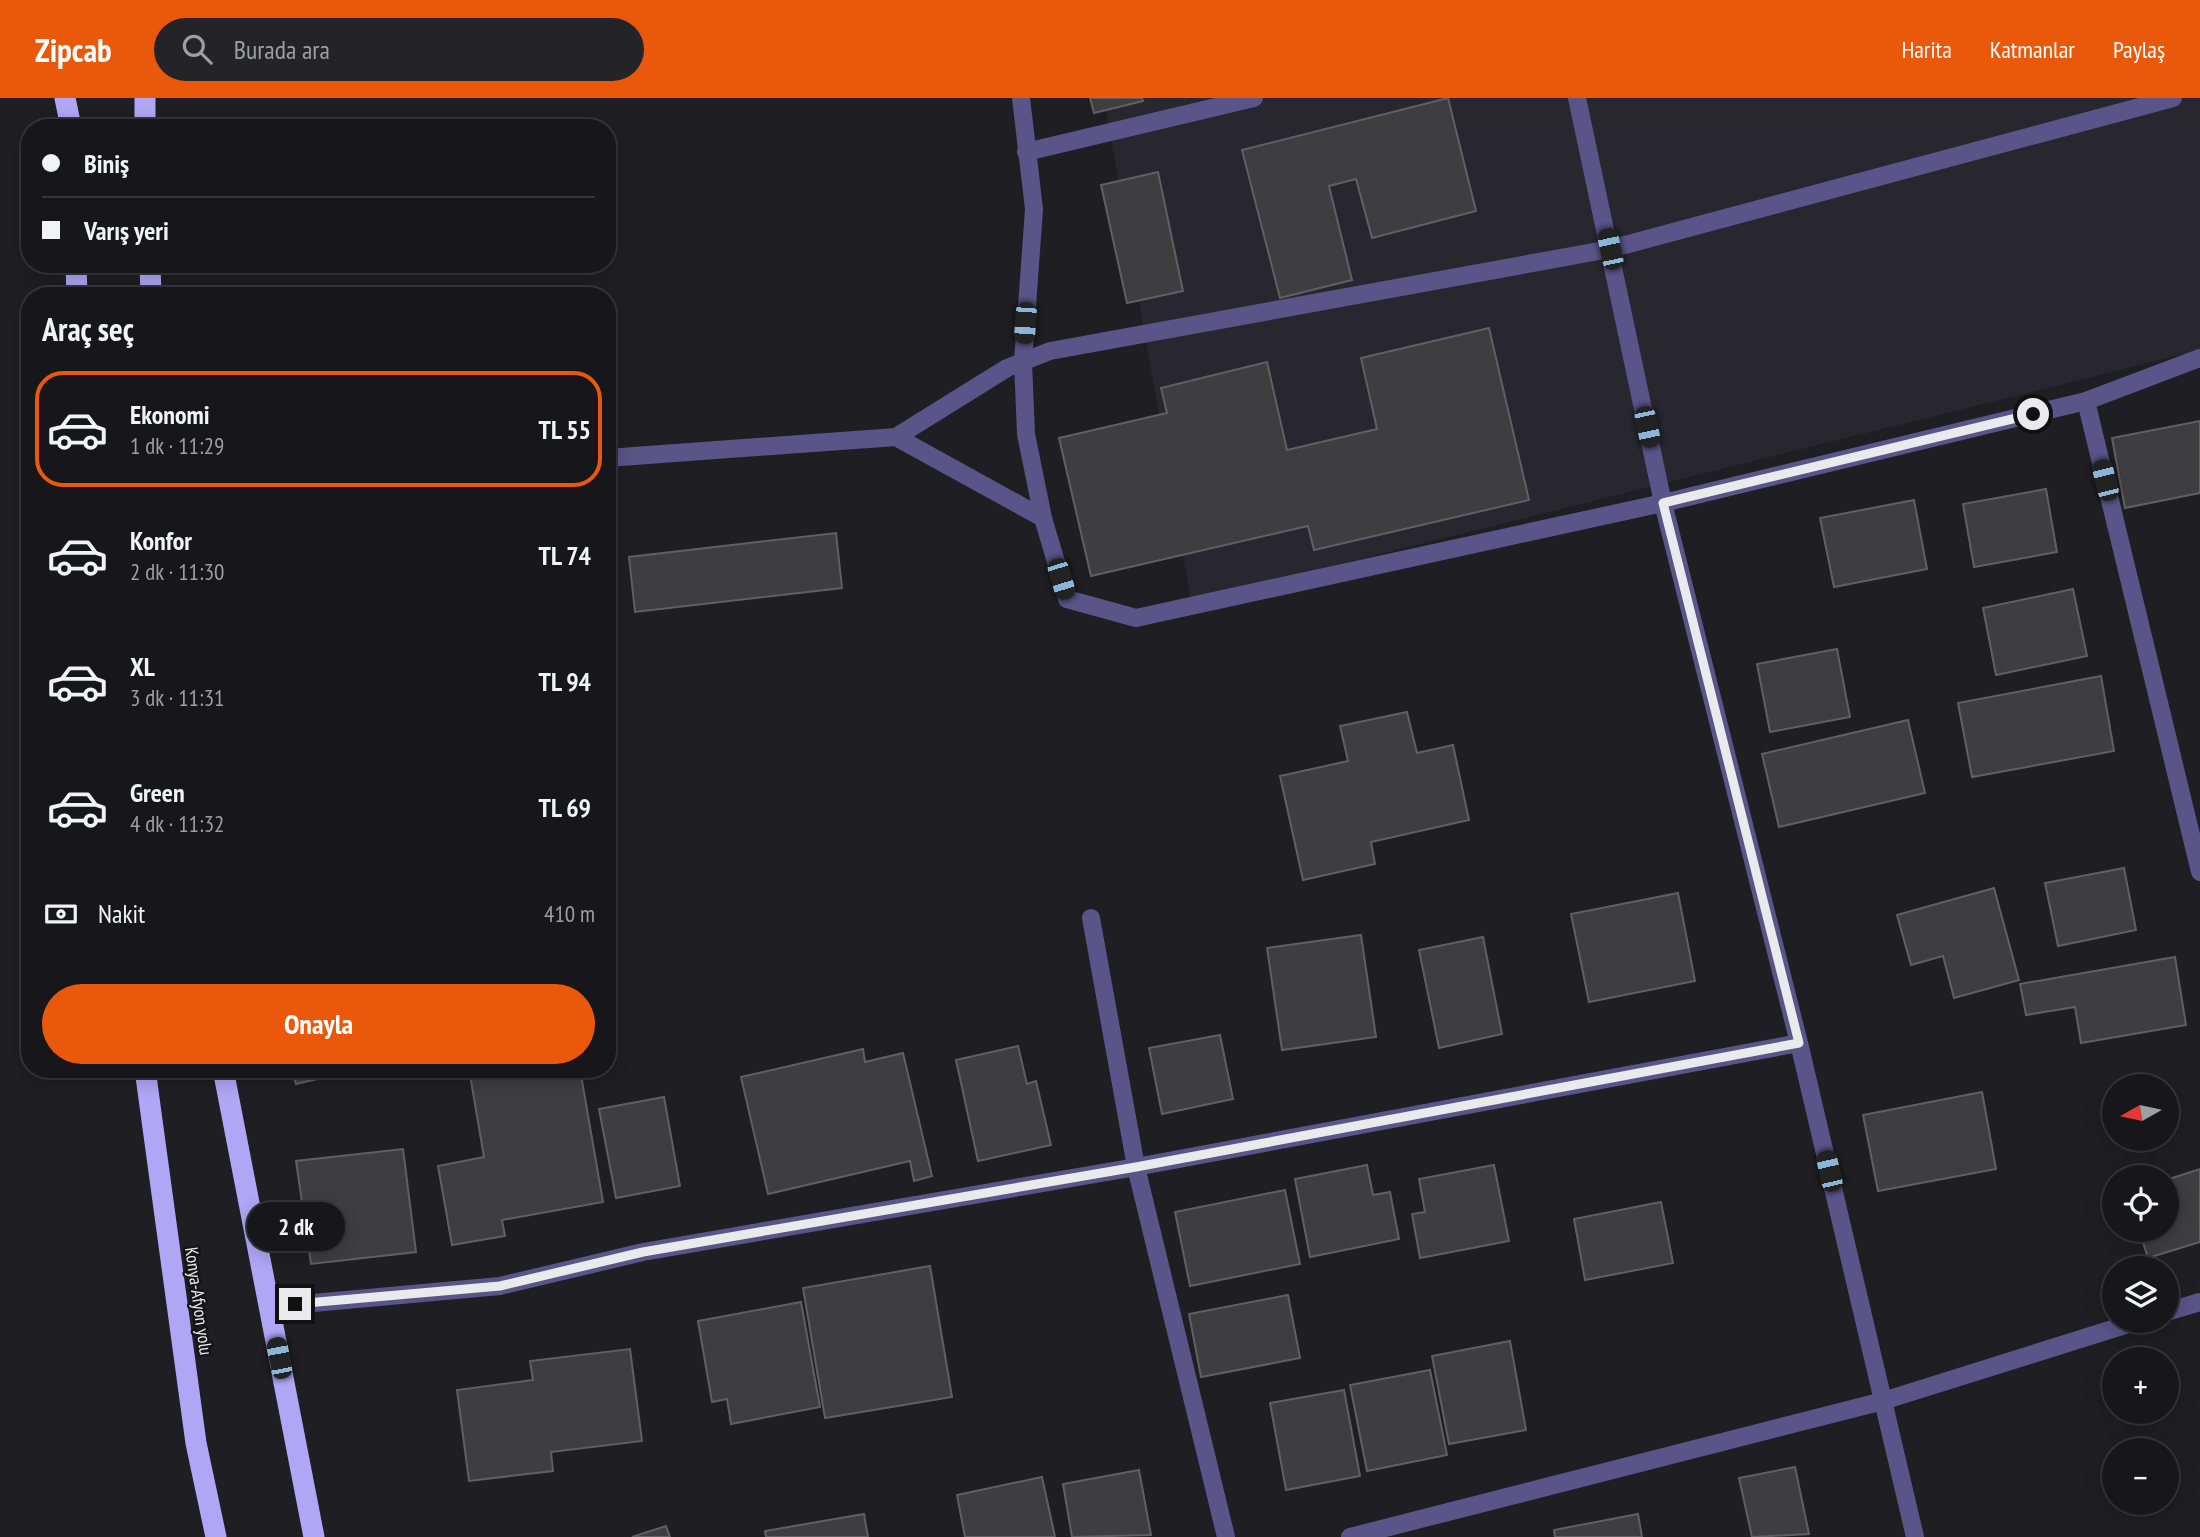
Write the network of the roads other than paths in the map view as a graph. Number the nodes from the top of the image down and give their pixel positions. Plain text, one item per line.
1 (65, 98) edge
2 (71, 98) edge
3 (145, 98) edge
4 (1021, 98) edge
5 (1254, 98) edge
6 (1577, 98) edge
7 (2172, 98) edge
8 (69, 119) edge
9 (71, 119) edge
10 (145, 119) edge
11 (1026, 152) junction
12 (1610, 249) junction
13 (2200, 358) edge
14 (1023, 362) junction
15 (2086, 401) junction
16 (896, 438) junction
17 (616, 457) edge
18 (1663, 503) junction
19 (1043, 518) junction
20 (2200, 872) edge
21 (1091, 918) dead end
22 (1799, 1043) junction
23 (146, 1078) edge
24 (225, 1078) edge
25 (1136, 1167) junction
26 (2200, 1302) edge
27 (269, 1307) junction
28 (2179, 1308) edge
29 (2102, 1332) edge
30 (1883, 1401) junction
31 (216, 1537) edge
32 (314, 1537) edge
33 (1226, 1537) edge
34 (1350, 1537) edge
35 (1915, 1537) edge

1 - 8 highway
2 - 9 highway
3 - 10 highway
4 - 11 street
5 - 11 street
6 - 12 street
7 - 12 street
11 - 14 street
12 - 14 street
12 - 18 street
13 - 15 street
14 - 16 street
14 - 19 street
15 - 18 street
15 - 20 street
16 - 17 street
16 - 19 street
18 - 19 street
18 - 22 street
21 - 25 street
22 - 25 street
22 - 30 street
23 - 31 highway, Konya-Afyon yolu
24 - 27 highway
25 - 27 street
25 - 33 street
26 - 28 street
27 - 32 highway
29 - 30 street
30 - 34 street
30 - 35 street

